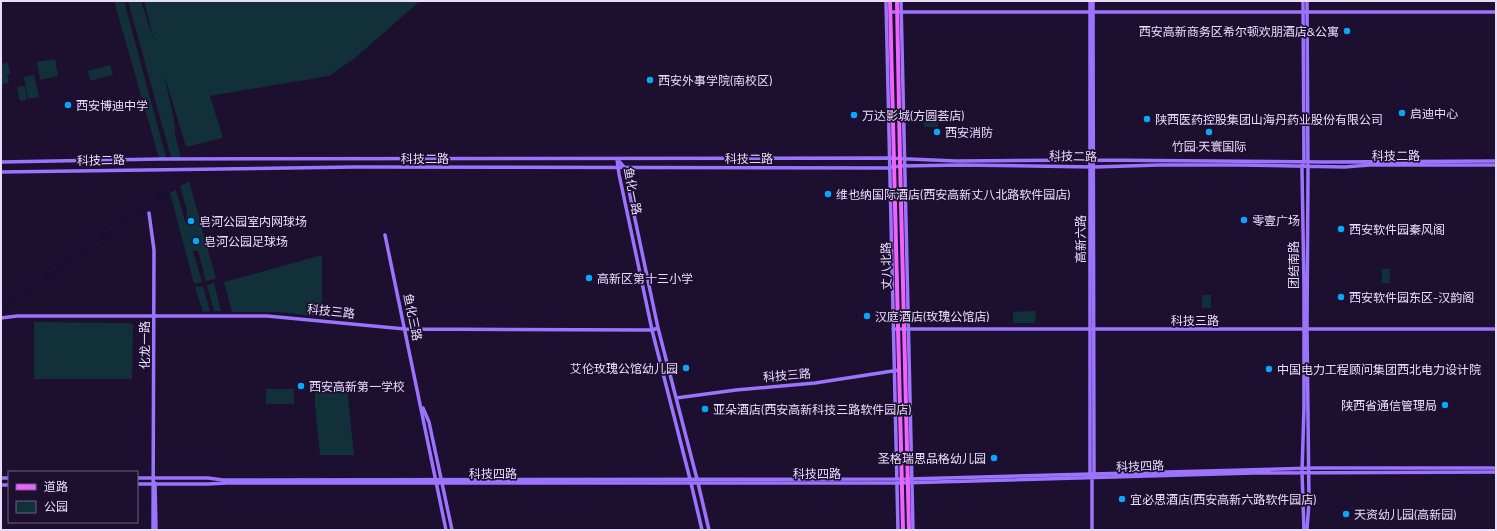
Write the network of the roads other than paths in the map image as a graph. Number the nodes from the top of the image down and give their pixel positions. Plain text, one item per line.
1 (886, 1) edge
2 (890, 1) edge
3 (897, 1) edge
4 (901, 1) edge
5 (1090, 1) edge
6 (1093, 1) edge
7 (1303, 1) edge
8 (1307, 1) edge
9 (891, 12) junction
10 (900, 12) junction
11 (1091, 12) junction
12 (1305, 12) junction
13 (1496, 12) edge
14 (617, 158) junction
15 (892, 158) junction
16 (902, 160) junction
17 (1092, 160) junction
18 (1496, 161) edge
19 (1, 162) edge
20 (1306, 162) junction
21 (1496, 165) edge
22 (900, 166) junction
23 (906, 166) junction
24 (1302, 166) junction
25 (617, 167) junction
26 (624, 167) junction
27 (1092, 167) junction
28 (1308, 167) junction
29 (892, 168) junction
30 (1, 172) edge
31 (149, 213) dead end
32 (385, 235) dead end
33 (154, 316) junction
34 (1, 318) edge
35 (658, 328) junction
36 (896, 329) junction
37 (904, 329) junction
38 (909, 329) junction
39 (1092, 329) junction
40 (1305, 329) junction
41 (1496, 329) edge
42 (405, 330) junction
43 (652, 330) junction
44 (896, 371) junction
45 (676, 398) junction
46 (421, 403) junction
47 (1496, 468) edge
48 (1302, 470) junction
49 (1309, 470) junction
50 (1496, 472) edge
51 (1092, 475) junction
52 (2, 478) edge
53 (138, 478) edge
54 (154, 478) junction
55 (171, 478) junction
56 (436, 481) junction
57 (442, 481) junction
58 (691, 481) junction
59 (698, 481) junction
60 (899, 481) junction
61 (910, 481) junction
62 (138, 484) edge
63 (154, 484) junction
64 (171, 484) junction
65 (3, 485) edge
66 (154, 530) edge
67 (446, 530) edge
68 (452, 530) edge
69 (702, 530) edge
70 (708, 530) edge
71 (898, 530) edge
72 (903, 530) edge
73 (909, 530) edge
74 (913, 530) edge
75 (1092, 530) edge
76 (1304, 530) edge
77 (1307, 530) edge

1 - 15 main road
2 - 9 main road, 丈八北路
3 - 10 main road, 丈八北路
4 - 10 main road
5 - 11 main road, 高新六路
6 - 11 main road, 高新六路
7 - 12 main road, 团结南路
8 - 12 main road, 团结南路
9 - 10 main road
9 - 15 main road, 丈八北路
10 - 11 main road
10 - 16 main road, 丈八北路
11 - 12 main road
11 - 17 main road, 高新六路
12 - 13 main road
12 - 20 main road, 团结南路
14 - 15 main road, 科技二路
14 - 19 main road, 科技二路
14 - 25 main road, 鱼化一路
14 - 26 main road, 鱼化一路
15 - 16 main road, 科技二路
15 - 29 main road, 丈八北路
16 - 17 main road, 科技二路
16 - 22 main road, 丈八北路
16 - 23 main road
17 - 20 main road, 科技二路
17 - 27 main road, 高新六路
18 - 20 main road, 科技二路
20 - 24 main road, 团结南路
20 - 28 main road, 团结南路
21 - 28 main road, 科技二路
22 - 23 main road, 科技二路
22 - 29 main road, 科技二路
22 - 37 main road, 丈八北路
23 - 27 main road, 科技二路
23 - 38 main road
24 - 27 main road, 科技二路
24 - 28 main road, 科技二路
24 - 40 main road, 团结南路
25 - 26 main road, 科技二路
25 - 30 main road, 科技二路
25 - 43 main road, 鱼化一路
26 - 29 main road, 科技二路
26 - 35 main road, 鱼化一路
27 - 39 main road, 高新六路
28 - 40 main road, 团结南路
29 - 36 main road, 丈八北路
31 - 33 main road, 化龙一路
32 - 42 main road, 鱼化三路
33 - 34 main road, 科技三路
33 - 42 main road, 科技三路
33 - 54 main road, 化龙一路
35 - 43 main road, 科技三路
35 - 45 main road, 鱼化一路
36 - 37 main road, 科技三路
36 - 44 main road, 丈八北路
37 - 38 main road, 科技三路
37 - 61 main road, 丈八北路
38 - 39 main road, 科技三路
38 - 61 main road
39 - 40 main road, 科技三路
39 - 51 main road, 高新六路
40 - 41 main road, 科技三路
40 - 48 main road, 团结南路
40 - 49 main road, 团结南路
42 - 43 main road, 科技三路
42 - 46 main road, 鱼化三路
43 - 58 main road, 鱼化一路
44 - 45 main road, 科技三路
44 - 60 main road, 丈八北路
45 - 59 main road, 鱼化一路
46 - 56 main road, 鱼化三路
46 - 57 main road, 鱼化三路
47 - 49 main road, 科技四路
48 - 49 main road, 科技四路
48 - 51 main road, 科技四路
48 - 76 main road, 团结南路
49 - 50 main road, 科技四路
49 - 77 main road, 团结南路
51 - 61 main road, 科技四路
51 - 75 main road, 高新六路
52 - 65 main road
53 - 54 main road, 科技四路
54 - 55 main road, 科技四路
54 - 63 main road, 化龙一路
55 - 56 main road, 科技四路
55 - 64 main road
56 - 57 main road, 科技四路
56 - 64 main road, 科技四路
56 - 67 main road, 鱼化三路
57 - 58 main road, 科技四路
57 - 68 main road, 鱼化三路
58 - 59 main road, 科技四路
58 - 69 main road, 鱼化一路
59 - 60 main road, 科技四路
59 - 70 main road, 鱼化一路
60 - 61 main road, 科技四路
60 - 71 main road
60 - 72 main road, 丈八北路
61 - 73 main road, 丈八北路
61 - 74 main road
62 - 63 main road, 科技四路
63 - 64 main road, 科技四路
63 - 66 main road, 化龙一路

